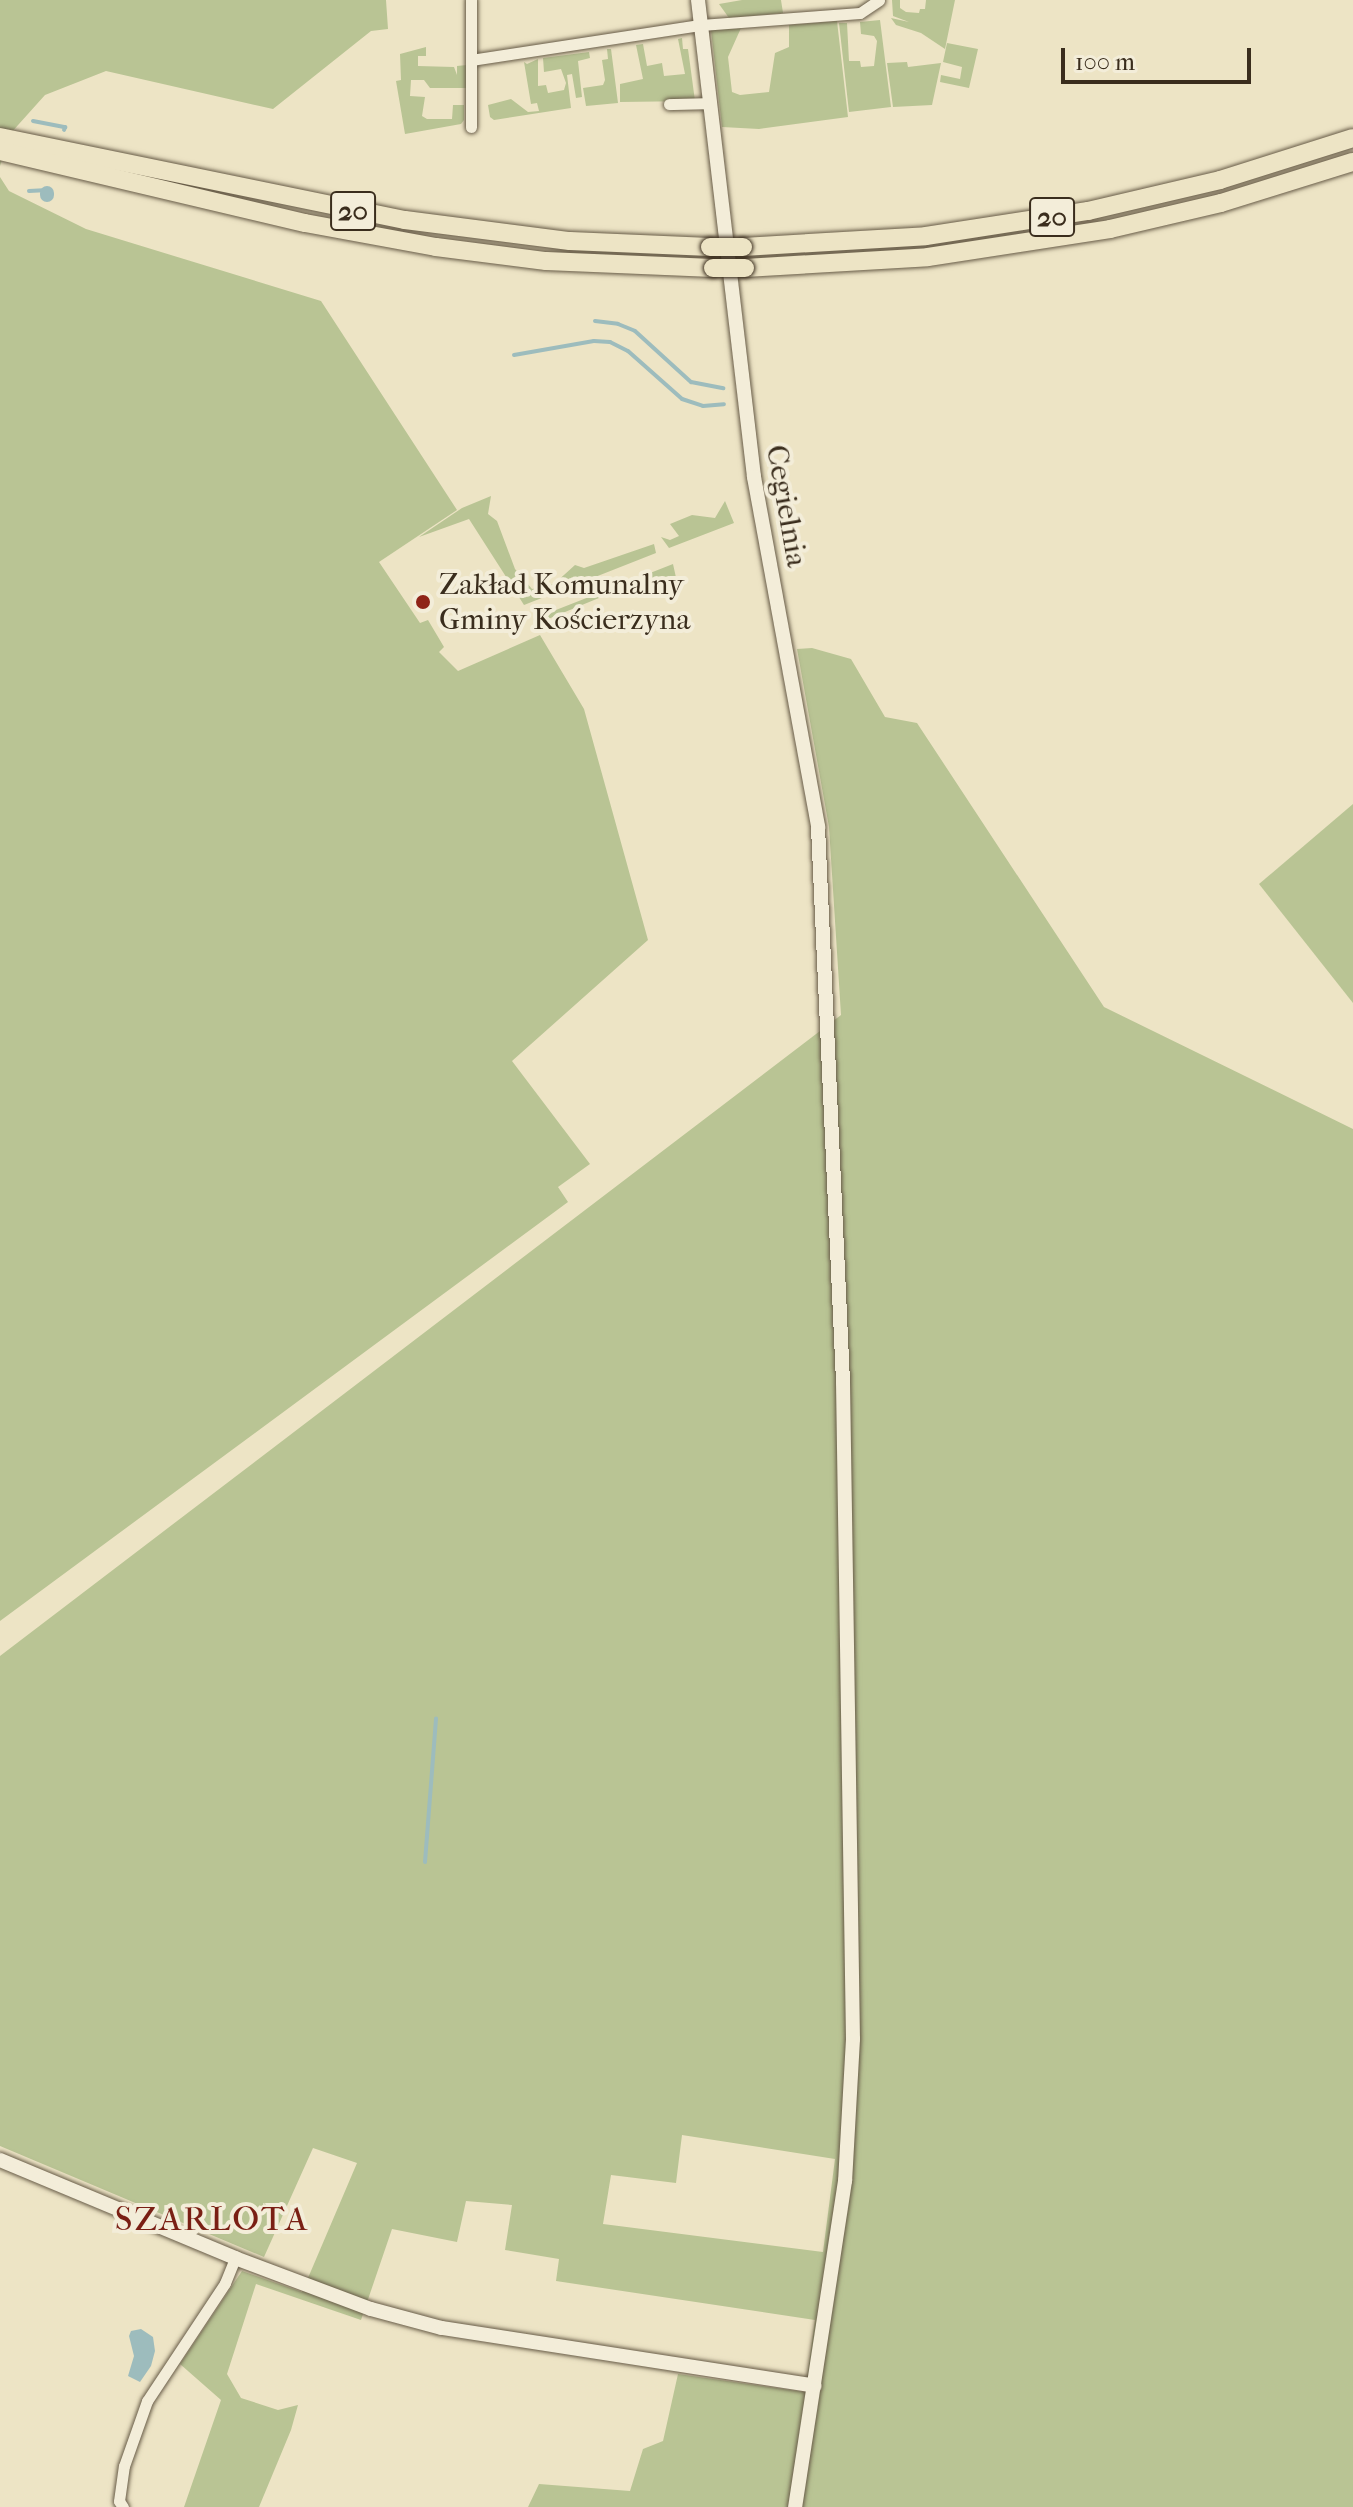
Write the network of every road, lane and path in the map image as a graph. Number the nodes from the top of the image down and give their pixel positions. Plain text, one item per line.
1 (471, 0) edge
2 (698, 0) edge
3 (879, 0) edge
4 (701, 25) junction
5 (471, 60) junction
6 (709, 103) junction
7 (669, 104) dead end
8 (471, 127) dead end
9 (0, 137) edge
10 (1353, 138) edge
11 (0, 151) edge
12 (31, 158) junction
13 (0, 161) edge
14 (1353, 162) edge
15 (0, 2160) edge
16 (235, 2258) junction
17 (815, 2386) junction
18 (123, 2507) edge
19 (795, 2507) edge

1 - 5 street
2 - 4 street, Cegielnia
3 - 4 street
4 - 5 street
4 - 6 street, Cegielnia
5 - 8 street
6 - 7 street
6 - 17 street, Cegielnia
9 - 10 main road, 20, bridge
11 - 12 main road, 20
12 - 13 main road
12 - 14 main road, 20, bridge
15 - 16 street
16 - 17 street
16 - 18 street
17 - 19 street, Cegielnia

